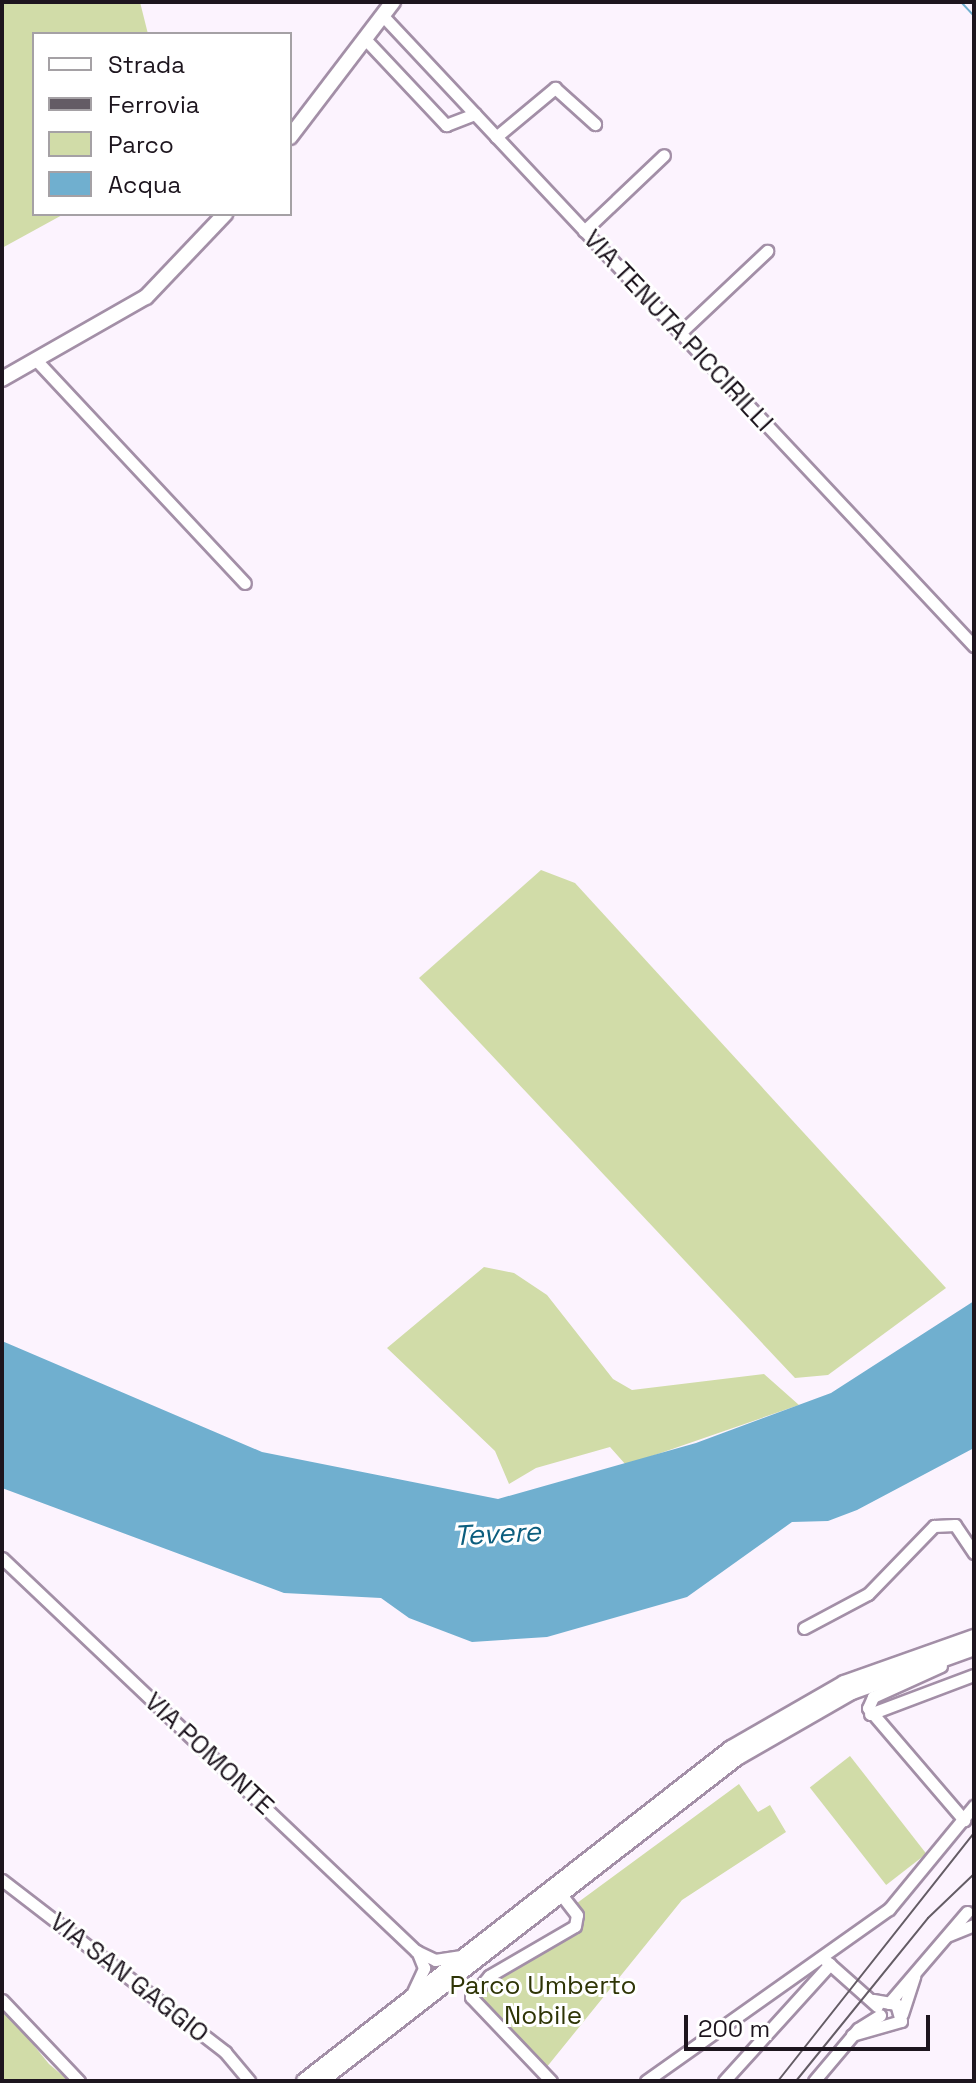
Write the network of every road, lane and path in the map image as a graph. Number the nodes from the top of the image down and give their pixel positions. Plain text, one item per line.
1 (393, 2) edge
2 (383, 16) junction
3 (366, 40) junction
4 (475, 114) junction
5 (595, 124) dead end
6 (292, 134) edge
7 (496, 137) junction
8 (664, 155) dead end
9 (223, 216) edge
10 (584, 231) junction
11 (767, 251) dead end
12 (680, 333) junction
13 (37, 361) junction
14 (2, 379) edge
15 (245, 583) dead end
16 (974, 646) edge
17 (974, 1553) edge
18 (2, 1558) edge
19 (804, 1628) dead end
20 (973, 1645) edge
21 (974, 1675) edge
22 (870, 1714) junction
23 (974, 1806) edge
24 (964, 1820) junction
25 (2, 1880) edge
26 (560, 1893) junction
27 (970, 1908) edge
28 (974, 1925) edge
29 (945, 1938) junction
30 (416, 1951) junction
31 (460, 1956) junction
32 (825, 1960) junction
33 (914, 1972) junction
34 (412, 1994) junction
35 (2, 2000) edge
36 (884, 2009) junction
37 (902, 2014) junction
38 (891, 2026) junction
39 (852, 2035) junction
40 (79, 2081) edge
41 (249, 2081) edge
42 (304, 2081) edge
43 (321, 2081) edge
44 (551, 2081) edge
45 (646, 2081) edge
46 (724, 2081) edge
47 (814, 2081) edge

1 - 2 main road
2 - 3 main road
2 - 4 street, VIA TENUTA PICCIRILLI
3 - 4 street
3 - 6 main road
4 - 7 street, VIA TENUTA PICCIRILLI
5 - 7 street
7 - 10 street, VIA TENUTA PICCIRILLI
8 - 10 street
9 - 13 main road
10 - 12 street, VIA TENUTA PICCIRILLI
11 - 12 street
12 - 16 street, VIA TENUTA PICCIRILLI
13 - 14 main road
13 - 15 street
17 - 19 street
18 - 30 street, VIA POMONTE
20 - 22 street
20 - 26 main road
20 - 31 main road
21 - 22 street
22 - 24 street
23 - 24 street
24 - 32 street
25 - 41 street, VIA SAN GAGGIO
26 - 43 main road
26 - 44 street
27 - 28 street
27 - 29 street
28 - 29 street
29 - 33 street
30 - 31 street
30 - 34 street
31 - 34 main road
32 - 36 street
32 - 45 street
32 - 46 street
33 - 36 street
33 - 37 street
34 - 42 main road
35 - 40 street
36 - 37 street
36 - 38 street
36 - 39 street
37 - 38 street
38 - 39 street
39 - 47 street

